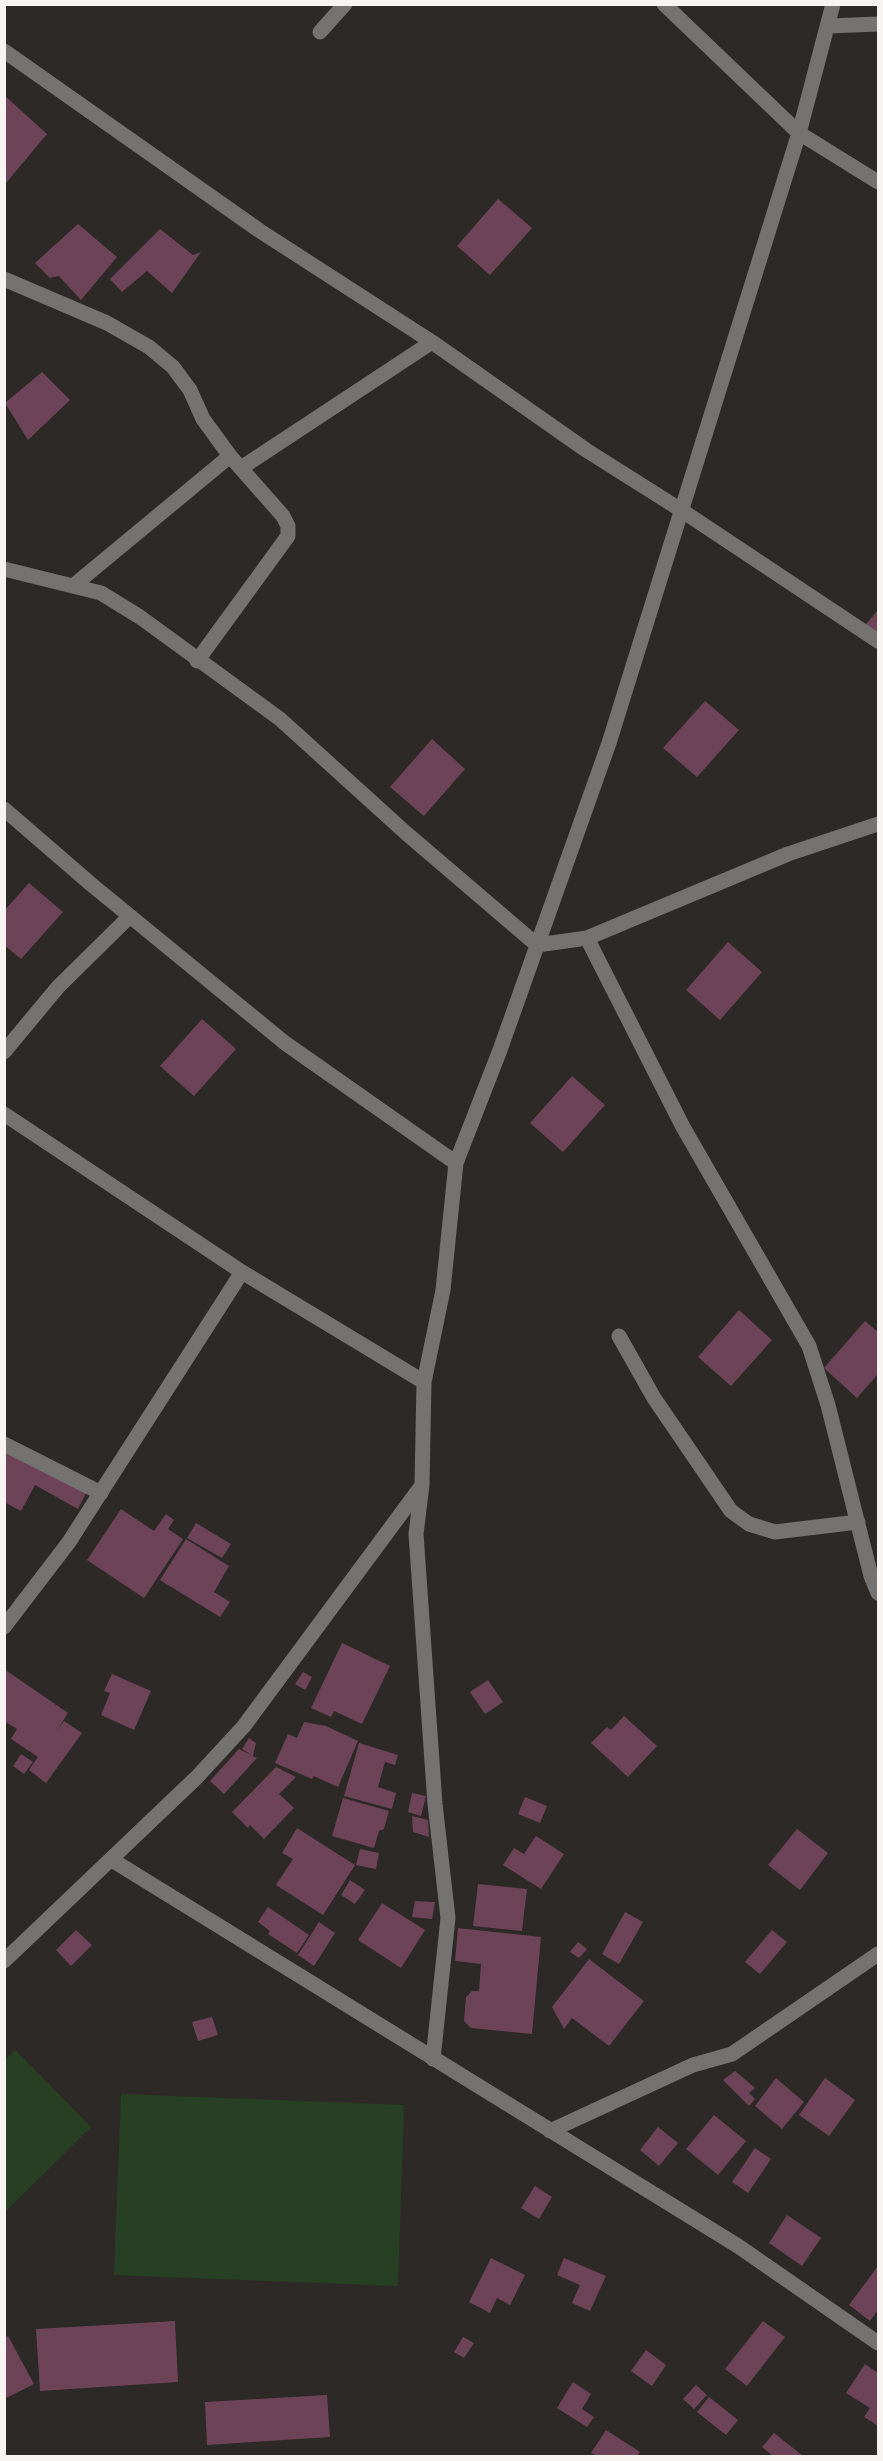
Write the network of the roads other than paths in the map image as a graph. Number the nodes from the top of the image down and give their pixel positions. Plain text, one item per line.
1 (345, 4) edge
2 (664, 4) edge
3 (833, 4) edge
4 (879, 24) edge
5 (829, 26) junction
6 (320, 32) dead end
7 (4, 51) edge
8 (799, 133) junction
9 (879, 182) edge
10 (4, 279) edge
11 (432, 342) junction
12 (236, 462) junction
13 (681, 510) junction
14 (4, 569) edge
15 (73, 586) junction
16 (879, 641) edge
17 (197, 661) junction
18 (4, 809) edge
19 (879, 824) edge
20 (130, 916) junction
21 (587, 938) junction
22 (537, 945) junction
23 (4, 1052) edge
24 (4, 1114) edge
25 (456, 1163) junction
26 (242, 1272) junction
27 (619, 1336) dead end
28 (424, 1382) junction
29 (4, 1443) edge
30 (422, 1485) junction
31 (101, 1493) junction
32 (858, 1522) junction
33 (879, 1593) edge
34 (4, 1627) edge
35 (112, 1860) junction
36 (8, 1951) edge
37 (879, 1954) edge
38 (433, 2059) junction
39 (550, 2131) junction
40 (879, 2343) edge

1 - 6 street
2 - 8 street
3 - 5 street
4 - 5 street
5 - 8 street
7 - 11 street
8 - 9 street
8 - 13 street
10 - 12 street
11 - 12 street
11 - 13 street
12 - 15 street
12 - 17 street
13 - 16 street
13 - 22 street
14 - 15 street
15 - 17 street
17 - 22 street
18 - 20 street
19 - 21 street
20 - 23 street
20 - 25 street
21 - 22 street
21 - 32 street
22 - 25 street
24 - 26 street
25 - 28 street
26 - 28 street
26 - 31 street
27 - 32 street
28 - 30 street
29 - 31 street
30 - 35 street
30 - 38 street
31 - 34 street
32 - 33 street
35 - 36 street
35 - 38 street
37 - 39 street
38 - 39 street
39 - 40 street

